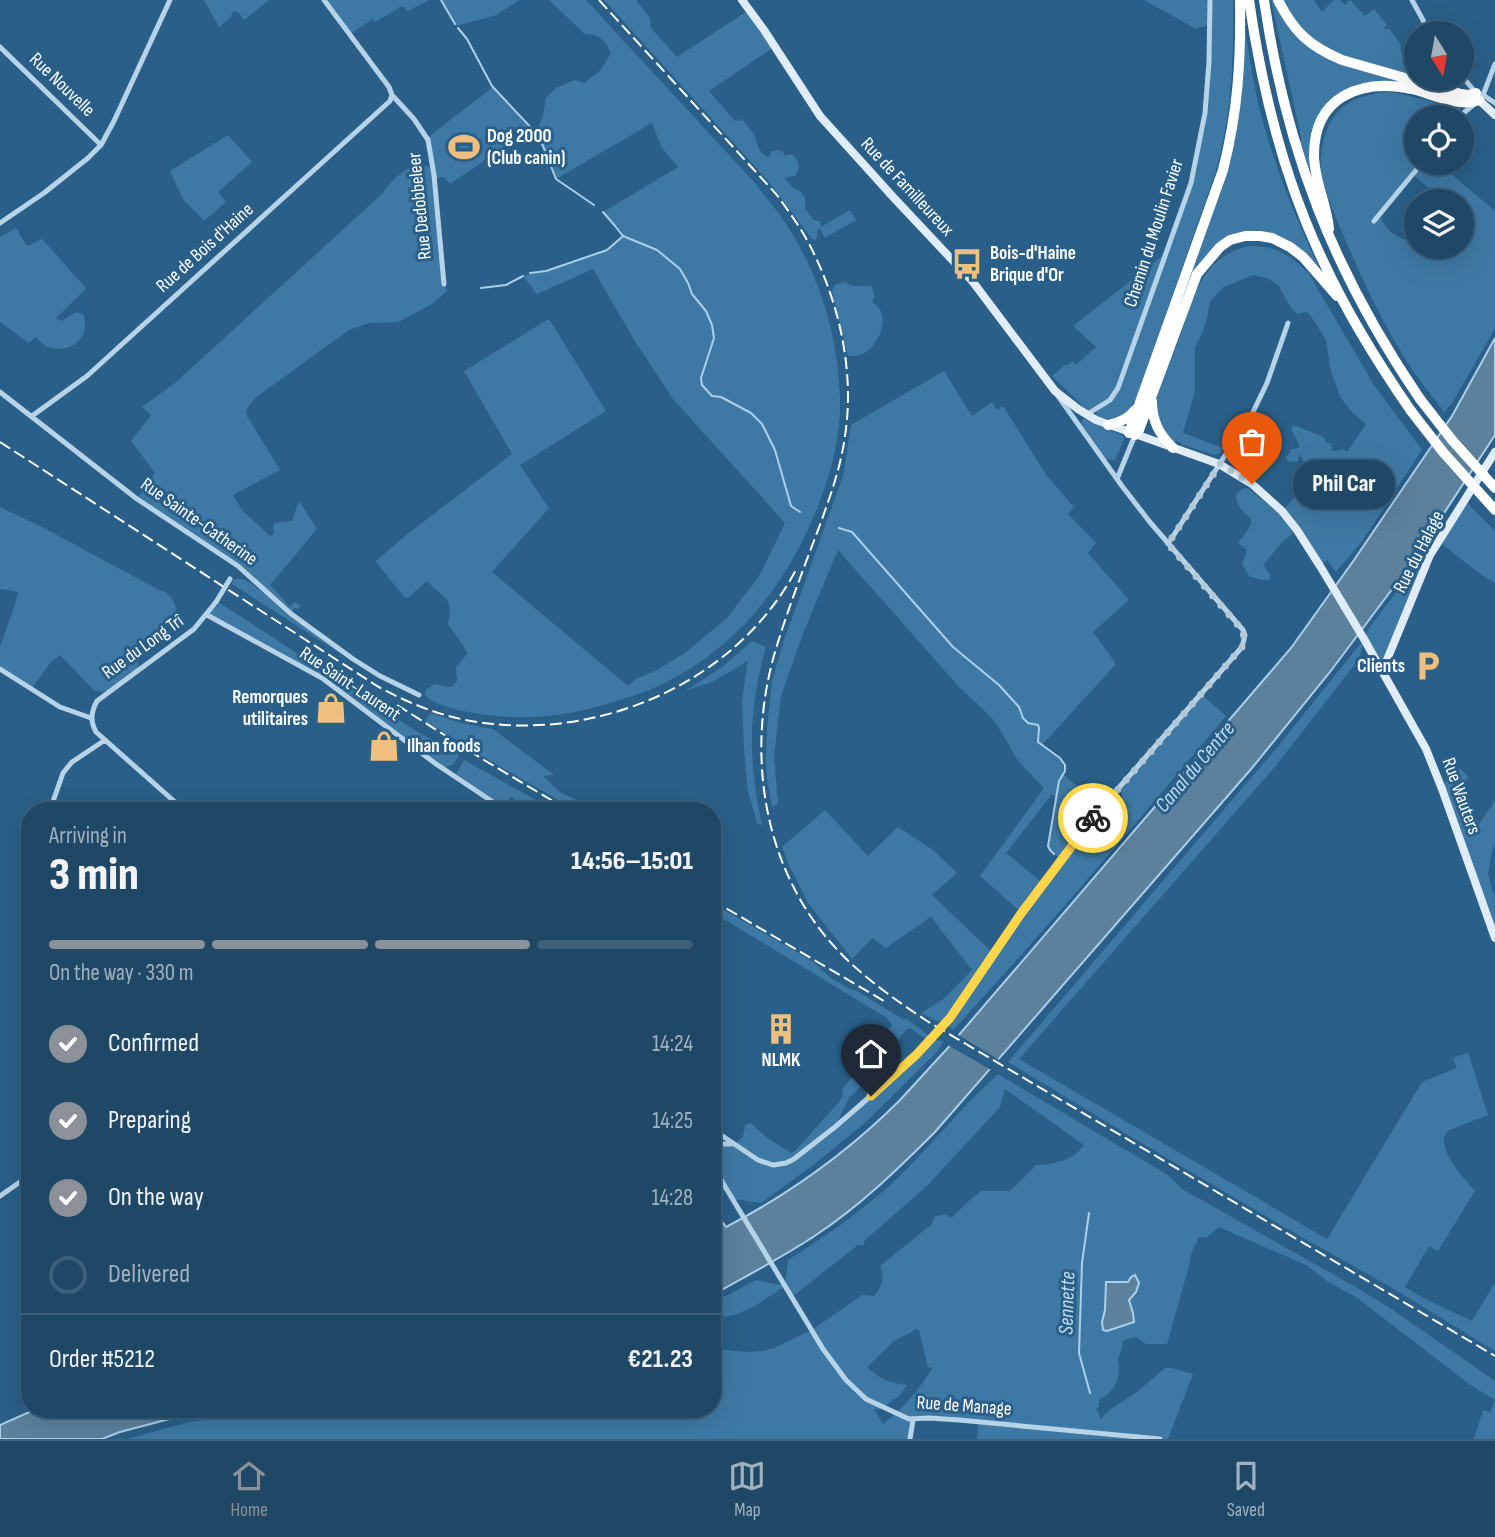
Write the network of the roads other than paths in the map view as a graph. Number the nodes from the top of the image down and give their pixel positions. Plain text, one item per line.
1 (170, 0) edge
2 (324, 0) edge
3 (742, 0) edge
4 (1210, 0) edge
5 (1240, 0) edge
6 (1249, 0) edge
7 (1264, 0) edge
8 (1278, 0) edge
9 (1412, 0) edge
10 (1423, 21) edge
11 (0, 47) edge
12 (1495, 64) edge
13 (1404, 78) edge
14 (1474, 90) edge
15 (1451, 91) edge
16 (392, 93) junction
17 (1479, 96) junction
18 (1495, 103) edge
19 (1471, 105) edge
20 (1495, 114) edge
21 (101, 145) junction
22 (1412, 175) edge
23 (1374, 221) dead end
24 (0, 223) edge
25 (1330, 239) junction
26 (444, 284) dead end
27 (1344, 303) junction
28 (1288, 323) dead end
29 (1055, 391) junction
30 (0, 392) edge
31 (1152, 393) junction
32 (1140, 402) junction
33 (1086, 415) junction
34 (32, 416) junction
35 (1108, 425) junction
36 (1132, 434) junction
37 (1173, 448) junction
38 (1495, 452) edge
39 (1220, 464) junction
40 (1117, 479) junction
41 (1495, 488) edge
42 (1495, 510) edge
43 (1168, 544) junction
44 (238, 566) junction
45 (1320, 566) joint
46 (207, 615) junction
47 (0, 669) edge
48 (1382, 672) junction
49 (418, 695) dead end
50 (91, 718) junction
51 (105, 740) junction
52 (54, 802) edge
53 (175, 802) edge
54 (493, 802) edge
55 (1495, 938) edge
56 (721, 1135) edge
57 (721, 1144) edge
58 (734, 1144) junction
59 (721, 1179) edge
60 (21, 1181) edge
61 (0, 1196) edge
62 (913, 1420) junction
63 (910, 1439) edge
64 (1160, 1439) edge

1 - 21 street
2 - 16 street, Rue Dedobbeleer
3 - 29 street, Rue de Familleureux
4 - 33 street, Chemin du Moulin Favier
5 - 32 highway
6 - 27 highway
7 - 25 highway
8 - 13 highway
9 - 10 street
11 - 21 street, Rue Nouvelle
12 - 17 street
14 - 17 street
15 - 17 highway
16 - 26 street, Rue Dedobbeleer
16 - 34 street, Rue de Bois d'Haine
17 - 18 street
17 - 19 street
17 - 20 street
17 - 25 highway
21 - 24 street
22 - 23 street
25 - 41 highway, bridge
27 - 31 highway
27 - 42 highway, bridge
28 - 39 street
29 - 33 street, Rue de Familleureux
29 - 40 street, Rue de Familleureux
30 - 34 street, Rue Sainte-Catherine
31 - 36 highway
31 - 37 highway
32 - 35 highway
32 - 36 highway
33 - 35 street, Rue de Familleureux
34 - 44 street, Rue Sainte-Catherine
35 - 36 street, Rue de Familleureux
36 - 37 street, Rue de Familleureux
36 - 40 street
37 - 39 street, Rue de Familleureux
38 - 48 street, Rue du Halage
39 - 43 street
39 - 45 street, Rue de Familleureux
40 - 43 street, Rue de Familleureux
43 - 58 street, Rue de Familleureux
44 - 46 street, Rue du Long Trî, bridge
44 - 49 street, Rue Sainte-Catherine
45 - 48 street, Rue Wauters
46 - 50 street, Rue du Long Trî
46 - 54 street, Rue Saint-Laurent
47 - 50 street
48 - 55 street, Rue Wauters
50 - 51 street
51 - 52 street
51 - 53 street
56 - 58 street
57 - 58 street
59 - 62 street, Rue de Manage
60 - 61 street
62 - 63 street
62 - 64 street, Rue de Manage

